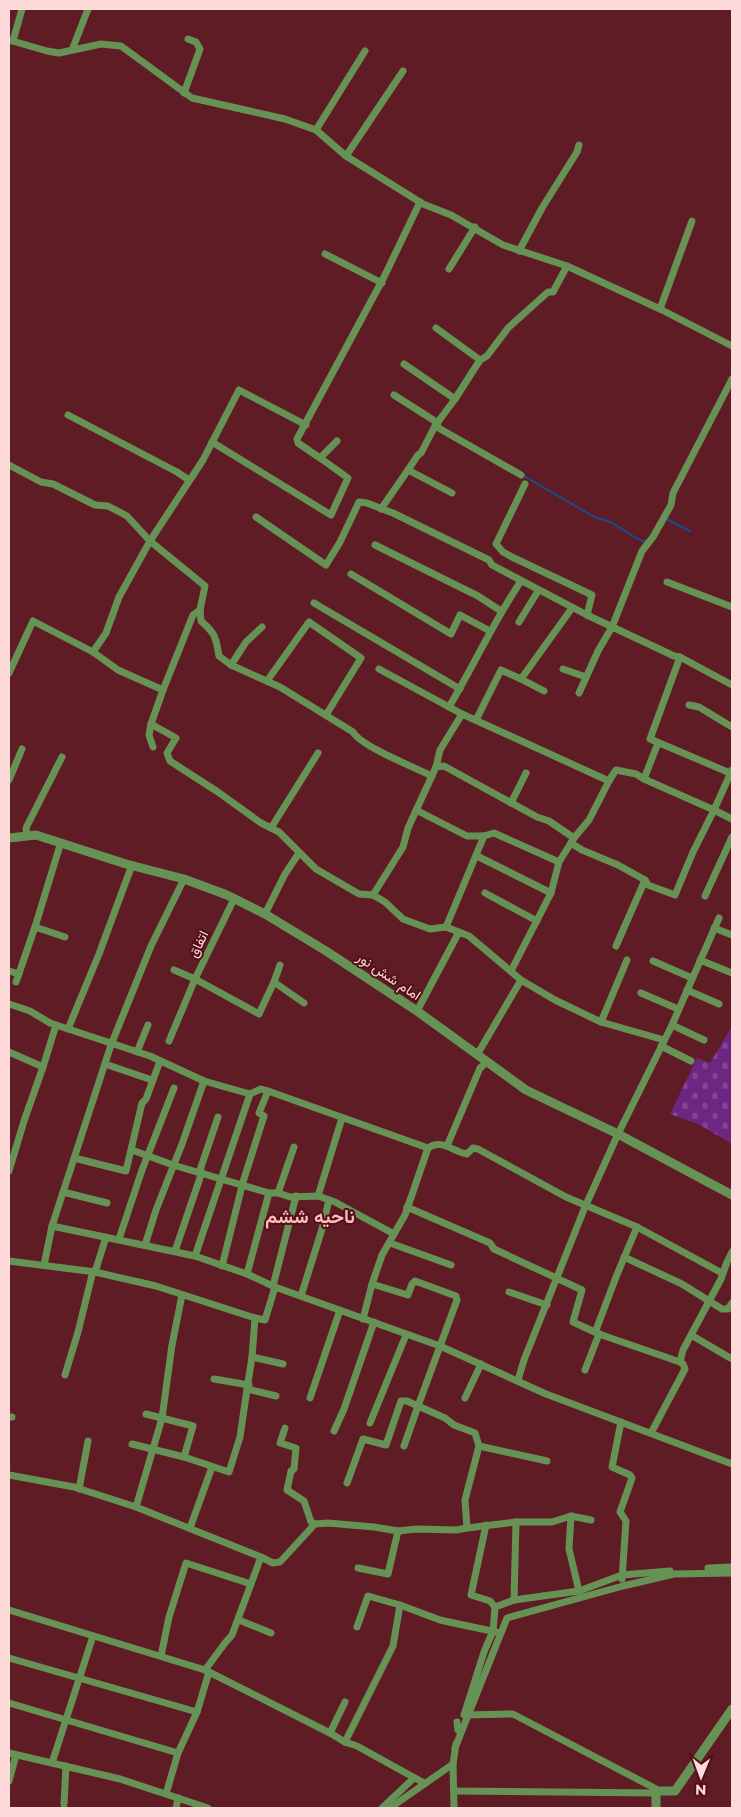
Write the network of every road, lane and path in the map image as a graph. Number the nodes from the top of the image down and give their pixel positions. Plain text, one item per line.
1 (22, 9) edge
2 (88, 9) edge
3 (188, 39) dead end
4 (11, 41) edge
5 (72, 50) junction
6 (365, 51) dead end
7 (403, 71) dead end
8 (184, 93) junction
9 (316, 130) junction
10 (579, 145) dead end
11 (346, 156) junction
12 (420, 202) junction
13 (692, 220) dead end
14 (475, 227) junction
15 (520, 251) junction
16 (325, 254) dead end
17 (567, 266) junction
18 (449, 269) dead end
19 (382, 282) junction
20 (660, 309) junction
21 (436, 328) dead end
22 (732, 346) edge
23 (480, 360) junction
24 (404, 364) dead end
25 (732, 379) edge
26 (394, 395) dead end
27 (455, 399) junction
28 (68, 415) dead end
29 (306, 425) junction
30 (436, 425) junction
31 (337, 441) dead end
32 (212, 442) junction
33 (320, 458) junction
34 (9, 464) edge
35 (408, 470) junction
36 (521, 475) dead end
37 (189, 480) junction
38 (525, 484) dead end
39 (452, 493) dead end
40 (381, 509) junction
41 (256, 517) dead end
42 (150, 541) junction
43 (374, 545) dead end
44 (351, 574) dead end
45 (521, 581) junction
46 (667, 582) dead end
47 (538, 591) junction
48 (314, 603) dead end
49 (732, 607) edge
50 (572, 608) junction
51 (200, 610) junction
52 (501, 611) junction
53 (587, 615) junction
54 (519, 622) dead end
55 (262, 627) dead end
56 (612, 627) junction
57 (490, 631) junction
58 (93, 652) junction
59 (680, 657) junction
60 (232, 665) junction
61 (379, 669) dead end
62 (563, 669) dead end
63 (9, 673) edge
64 (586, 677) junction
65 (520, 679) junction
66 (267, 680) junction
67 (732, 685) edge
68 (460, 689) junction
69 (163, 690) junction
70 (544, 691) dead end
71 (579, 693) dead end
72 (689, 705) dead end
73 (450, 707) junction
74 (462, 714) junction
75 (326, 715) junction
76 (476, 720) junction
77 (151, 724) junction
78 (732, 727) edge
79 (658, 743) junction
80 (153, 747) dead end
81 (22, 750) dead end
82 (318, 753) dead end
83 (62, 757) dead end
84 (436, 767) junction
85 (731, 772) edge
86 (526, 773) dead end
87 (432, 776) junction
88 (9, 780) edge
89 (644, 780) junction
90 (609, 781) junction
91 (511, 803) junction
92 (416, 810) junction
93 (714, 810) junction
94 (732, 819) edge
95 (271, 828) junction
96 (27, 836) junction
97 (484, 836) junction
98 (732, 837) edge
99 (9, 838) edge
100 (573, 841) junction
101 (61, 842) junction
102 (299, 854) junction
103 (477, 856) junction
104 (559, 862) junction
105 (132, 865) junction
106 (184, 879) junction
107 (645, 880) junction
108 (485, 893) dead end
109 (551, 894) junction
110 (373, 895) junction
111 (705, 896) dead end
112 (234, 899) junction
113 (264, 914) junction
114 (719, 918) dead end
115 (537, 920) junction
116 (36, 927) junction
117 (446, 927) junction
118 (714, 928) junction
119 (459, 932) junction
120 (732, 935) edge
121 (65, 937) dead end
122 (616, 946) dead end
123 (627, 960) dead end
124 (700, 960) junction
125 (653, 961) dead end
126 (280, 965) dead end
127 (174, 970) dead end
128 (9, 971) edge
129 (511, 971) junction
130 (732, 973) edge
131 (19, 974) junction
132 (692, 978) junction
133 (195, 979) junction
134 (521, 980) junction
135 (16, 982) dead end
136 (274, 982) junction
137 (686, 990) junction
138 (640, 993) dead end
139 (304, 1003) dead end
140 (9, 1004) edge
141 (719, 1004) dead end
142 (678, 1009) junction
143 (417, 1011) junction
144 (600, 1022) junction
145 (56, 1025) junction
146 (148, 1025) dead end
147 (672, 1025) junction
148 (68, 1029) junction
149 (704, 1040) dead end
150 (169, 1041) dead end
151 (662, 1043) junction
152 (111, 1045) junction
153 (9, 1052) edge
154 (137, 1052) junction
155 (477, 1055) junction
156 (160, 1061) junction
157 (691, 1061) dead end
158 (487, 1062) junction
159 (105, 1064) junction
160 (43, 1067) junction
161 (152, 1080) junction
162 (204, 1081) junction
163 (174, 1088) dead end
164 (268, 1091) junction
165 (250, 1094) junction
166 (218, 1118) dead end
167 (342, 1118) junction
168 (618, 1134) junction
169 (447, 1146) junction
170 (294, 1147) dead end
171 (428, 1148) junction
172 (132, 1150) junction
173 (149, 1155) junction
174 (74, 1158) junction
175 (173, 1165) junction
176 (9, 1171) edge
177 (202, 1172) junction
178 (222, 1179) junction
179 (242, 1184) junction
180 (63, 1192) junction
181 (269, 1193) junction
182 (278, 1193) junction
183 (732, 1195) edge
184 (296, 1196) junction
185 (318, 1196) junction
186 (329, 1200) junction
187 (107, 1203) dead end
188 (407, 1207) junction
189 (585, 1207) junction
190 (52, 1226) junction
191 (637, 1227) junction
192 (394, 1234) junction
193 (106, 1237) junction
194 (119, 1239) junction
195 (390, 1242) junction
196 (145, 1245) junction
197 (175, 1251) junction
198 (732, 1252) edge
199 (195, 1256) junction
200 (624, 1257) junction
201 (9, 1261) edge
202 (44, 1264) junction
203 (222, 1266) junction
204 (452, 1266) dead end
205 (94, 1272) junction
206 (722, 1273) junction
207 (247, 1274) junction
208 (556, 1279) junction
209 (372, 1284) junction
210 (274, 1286) junction
211 (510, 1292) dead end
212 (182, 1295) junction
213 (301, 1296) junction
214 (709, 1301) junction
215 (732, 1303) edge
216 (547, 1305) junction
217 (340, 1310) junction
218 (255, 1318) junction
219 (363, 1319) junction
220 (374, 1322) junction
221 (599, 1334) junction
222 (406, 1335) junction
223 (691, 1336) junction
224 (440, 1346) junction
225 (252, 1356) junction
226 (732, 1358) edge
227 (680, 1362) junction
228 (283, 1364) dead end
229 (480, 1364) junction
230 (585, 1370) dead end
231 (65, 1375) dead end
232 (214, 1379) dead end
233 (518, 1380) junction
234 (248, 1387) junction
235 (276, 1396) dead end
236 (310, 1398) dead end
237 (465, 1398) dead end
238 (418, 1406) junction
239 (146, 1414) dead end
240 (162, 1418) junction
241 (621, 1422) junction
242 (370, 1423) dead end
243 (285, 1428) dead end
244 (334, 1431) dead end
245 (651, 1433) junction
246 (88, 1441) dead end
247 (132, 1444) dead end
248 (404, 1446) dead end
249 (479, 1446) junction
250 (153, 1449) junction
251 (184, 1457) junction
252 (547, 1461) dead end
253 (732, 1464) edge
254 (212, 1467) junction
255 (9, 1475) edge
256 (347, 1483) dead end
257 (79, 1489) junction
258 (136, 1506) junction
259 (571, 1516) junction
260 (591, 1520) dead end
261 (516, 1522) junction
262 (315, 1524) junction
263 (486, 1525) junction
264 (190, 1528) junction
265 (467, 1528) junction
266 (398, 1532) junction
267 (262, 1557) junction
268 (732, 1567) edge
269 (358, 1568) dead end
270 (732, 1573) edge
271 (622, 1575) junction
272 (251, 1584) junction
273 (623, 1586) junction
274 (579, 1591) junction
275 (514, 1600) junction
276 (400, 1605) junction
277 (494, 1607) junction
278 (9, 1610) edge
279 (239, 1620) junction
280 (357, 1627) dead end
281 (496, 1632) junction
282 (271, 1633) dead end
283 (93, 1636) junction
284 (161, 1656) junction
285 (9, 1658) edge
286 (207, 1671) junction
287 (79, 1679) junction
288 (345, 1702) dead end
289 (9, 1703) edge
290 (732, 1709) edge
291 (197, 1712) junction
292 (466, 1715) junction
293 (67, 1720) junction
294 (330, 1733) junction
295 (345, 1742) junction
296 (456, 1748) junction
297 (178, 1753) junction
298 (12, 1754) edge
299 (52, 1763) junction
300 (453, 1764) junction
301 (66, 1766) junction
302 (414, 1778) junction
303 (9, 1781) edge
304 (424, 1783) junction
305 (454, 1791) junction
306 (658, 1792) junction
307 (166, 1794) junction
308 (178, 1798) junction
309 (64, 1804) dead end
310 (176, 1808) edge
311 (208, 1808) edge
312 (382, 1808) edge
313 (390, 1808) edge
314 (454, 1808) edge
315 (656, 1808) edge

1 - 4 street
2 - 5 street
3 - 8 street
4 - 5 street
5 - 8 street
6 - 9 street
7 - 11 street
8 - 9 street
9 - 11 street
10 - 15 street
11 - 12 street
12 - 14 street
12 - 19 street
13 - 20 street
14 - 15 street
14 - 18 street
15 - 17 street
16 - 19 street
17 - 20 street
17 - 23 street
19 - 29 street
20 - 22 street
21 - 23 street
23 - 27 street
24 - 27 street
25 - 56 street
26 - 30 street
27 - 30 street
28 - 37 street
29 - 32 street
29 - 33 street
30 - 35 street
30 - 36 street
31 - 33 street
32 - 33 street
32 - 37 street
34 - 42 street
35 - 39 street
35 - 40 street
37 - 42 street
38 - 53 street
40 - 41 street
40 - 45 street
42 - 51 street
42 - 58 street
43 - 52 street
44 - 57 street
45 - 47 street
45 - 52 street
46 - 49 street
47 - 50 street
47 - 54 street
48 - 68 street
50 - 53 street
50 - 65 street
51 - 60 street
51 - 69 street
52 - 57 street
53 - 56 street
55 - 60 street
56 - 59 street
56 - 64 street
57 - 68 street
58 - 63 street
58 - 69 street
59 - 67 street
59 - 79 street
60 - 66 street
61 - 73 street
62 - 64 street
64 - 71 street
65 - 70 street
65 - 76 street
66 - 75 street
66 - 75 street
68 - 73 street
69 - 77 street
72 - 78 street
73 - 74 street
74 - 76 street
74 - 84 street
75 - 87 street
76 - 90 street
77 - 80 street
77 - 95 street
79 - 85 street
79 - 89 street
81 - 88 street
82 - 95 street
83 - 96 street
84 - 87 street
84 - 91 street
85 - 93 street
86 - 91 street
87 - 92 street
89 - 90 street
89 - 93 street
90 - 100 street
91 - 100 street
92 - 97 street
92 - 110 street
93 - 94 street
93 - 107 street
95 - 102 street
96 - 99 street, امام شش نور
96 - 101 street, امام شش نور
97 - 103 street
97 - 104 street
98 - 111 street
100 - 104 street
100 - 107 street
101 - 105 street, امام شش نور
101 - 116 street
102 - 110 street
102 - 113 street
103 - 109 street
103 - 117 street
104 - 109 street
105 - 106 street, امام شش نور
105 - 148 street
106 - 112 street, امام شش نور
106 - 152 street
107 - 122 street
108 - 115 street
109 - 115 street
110 - 117 street
112 - 113 street, امام شش نور
112 - 133 street, اتفاق
113 - 143 street, امام شش نور
114 - 118 street
115 - 129 street
116 - 121 street
116 - 131 street
117 - 119 street
118 - 120 street
118 - 124 street
119 - 129 street
119 - 143 street
123 - 144 street
124 - 130 street
124 - 132 street
125 - 132 street
126 - 136 street
127 - 133 street, اتفاق
128 - 131 street
129 - 134 street
131 - 135 street
132 - 137 street
133 - 136 street
133 - 150 street
134 - 144 street
134 - 155 street
136 - 139 street
137 - 141 street
137 - 142 street
138 - 142 street
140 - 145 street
142 - 147 street
143 - 155 street, امام شش نور
144 - 151 street
145 - 148 street
145 - 160 street
146 - 154 street
147 - 149 street
147 - 151 street
148 - 152 street
151 - 157 street
151 - 168 street
152 - 154 street
152 - 159 street
153 - 160 street
154 - 156 street
155 - 158 street, امام شش نور
156 - 161 street
156 - 162 street
158 - 168 street, امام شش نور
158 - 169 street
159 - 161 street
159 - 174 street
160 - 176 street
161 - 172 street
162 - 165 street
162 - 175 street
163 - 173 street
164 - 165 street
164 - 167 street
164 - 179 street
165 - 178 street
166 - 177 street
167 - 171 street
167 - 185 street
168 - 183 street, امام شش نور
168 - 189 street
169 - 171 street
169 - 189 street
170 - 182 street
171 - 188 street
172 - 173 street
172 - 174 street
173 - 175 street
173 - 194 street
174 - 180 street
175 - 177 street
175 - 196 street
177 - 178 street
177 - 197 street
178 - 179 street
178 - 199 street
179 - 181 street
179 - 203 street
180 - 187 street
180 - 190 street
181 - 182 street
181 - 207 street
182 - 184 street
184 - 185 street
184 - 210 street
185 - 186 street
186 - 192 street
186 - 213 street
188 - 192 street
188 - 208 street
189 - 191 street
189 - 208 street
190 - 193 street
190 - 202 street
191 - 200 street
191 - 206 street
192 - 195 street
193 - 194 street
193 - 205 street
194 - 196 street
195 - 204 street
195 - 209 street
196 - 197 street
197 - 199 street
198 - 206 street
199 - 203 street
200 - 214 street
200 - 221 street
201 - 202 street
202 - 205 street
203 - 207 street
205 - 212 street
205 - 231 street
206 - 214 street
207 - 210 street
208 - 216 street
208 - 221 street
209 - 219 street
209 - 224 street
210 - 213 street
210 - 218 street
211 - 216 street
212 - 218 street
212 - 240 street
213 - 217 street
214 - 215 street
214 - 223 street
216 - 233 street
217 - 219 street
217 - 236 street
218 - 225 street
219 - 220 street
220 - 222 street
220 - 244 street
221 - 227 street
221 - 230 street
222 - 224 street
222 - 242 street
223 - 226 street
223 - 227 street
224 - 229 street
224 - 238 street
225 - 228 street
225 - 234 street
227 - 245 street
229 - 233 street
229 - 237 street
232 - 234 street
233 - 241 street
234 - 235 street
234 - 254 street
238 - 248 street
238 - 249 street
238 - 256 street
239 - 240 street
240 - 250 street
240 - 251 street
241 - 245 street
241 - 271 street
243 - 262 street
245 - 253 street
246 - 257 street
247 - 250 street
249 - 252 street
249 - 265 street
250 - 251 street
250 - 258 street
251 - 254 street
254 - 264 street
255 - 257 street
257 - 258 street
258 - 264 street
259 - 260 street
259 - 261 street
259 - 274 street
261 - 263 street
261 - 275 street
262 - 266 street
262 - 267 street
263 - 265 street
263 - 277 street
264 - 267 street
265 - 266 street
266 - 269 street
267 - 272 street
268 - 271 street
270 - 273 street
271 - 273 street
271 - 274 street
272 - 279 street
272 - 284 street
273 - 281 street
274 - 275 street
275 - 277 street
276 - 280 street
276 - 281 street
276 - 295 street
277 - 281 street
278 - 283 street
279 - 282 street
279 - 286 street
281 - 292 street
283 - 284 street
283 - 287 street
284 - 286 street
285 - 287 street
286 - 291 street
286 - 294 street
287 - 291 street
287 - 293 street
288 - 294 street
289 - 293 street
290 - 306 street
291 - 297 street
292 - 296 street
292 - 296 street
292 - 306 street
293 - 297 street
293 - 299 street
294 - 295 street
295 - 302 street
296 - 300 street
297 - 307 street
298 - 299 street
298 - 303 street
299 - 301 street
300 - 304 street
300 - 305 street
301 - 307 street
301 - 309 street
302 - 304 street
302 - 312 street
304 - 313 street
305 - 306 street
305 - 314 street
306 - 315 street
307 - 308 street
308 - 310 street
308 - 311 street

